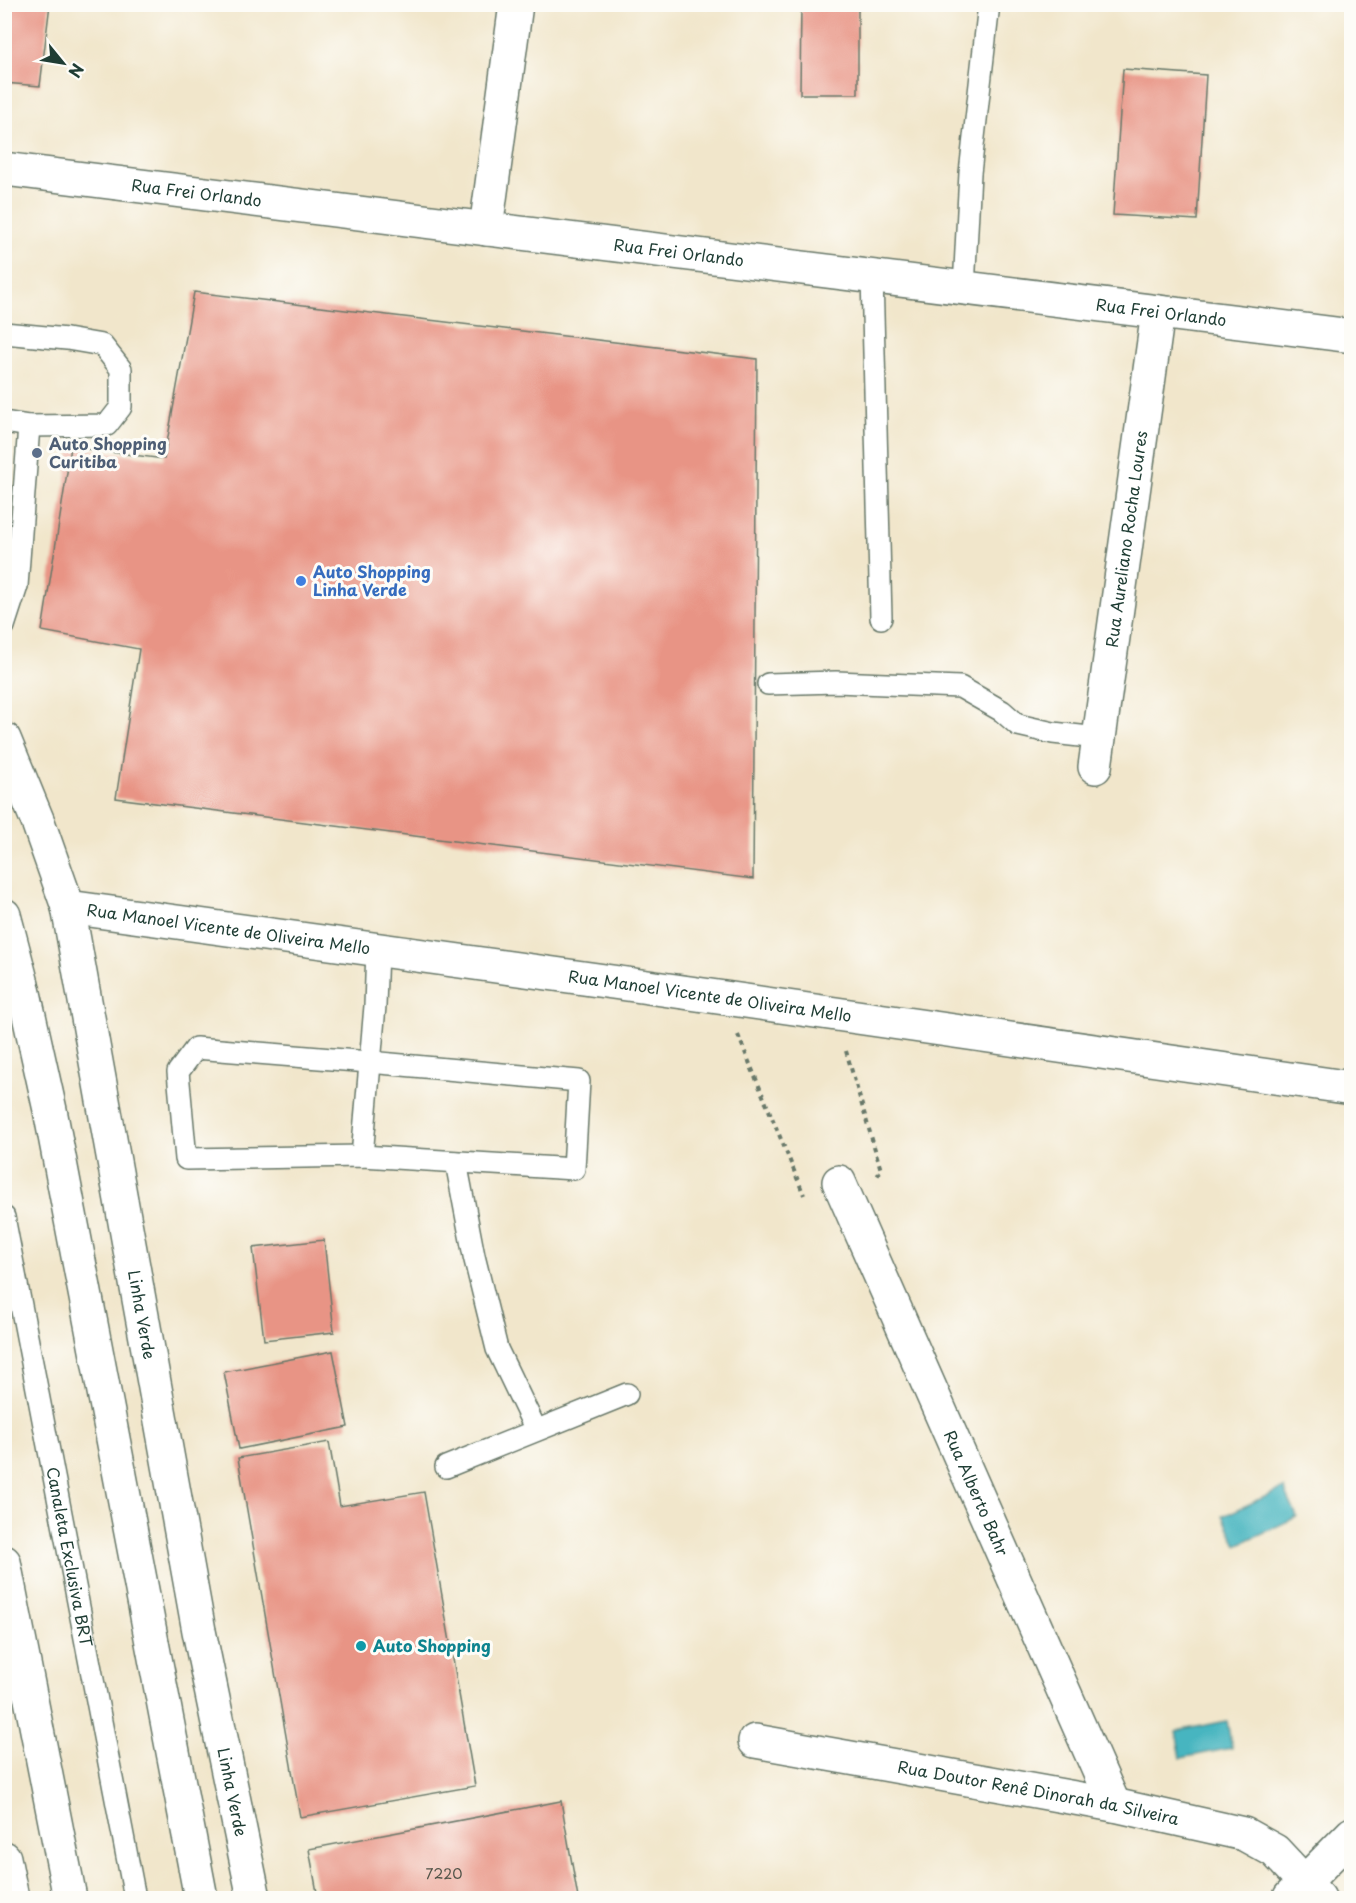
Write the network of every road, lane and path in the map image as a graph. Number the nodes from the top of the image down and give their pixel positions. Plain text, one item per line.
1 (516, 4) edge
2 (989, 4) edge
3 (4, 169) edge
4 (486, 229) junction
5 (872, 277) junction
6 (964, 288) junction
7 (1158, 312) junction
8 (4, 333) edge
9 (1352, 336) edge
10 (4, 422) edge
11 (28, 426) junction
12 (881, 618) dead end
13 (4, 626) edge
14 (768, 684) dead end
15 (4, 739) edge
16 (1096, 753) joint
17 (68, 907) junction
18 (4, 915) edge
19 (377, 949) junction
20 (722, 997) junction
21 (834, 1013) junction
22 (369, 1062) junction
23 (1352, 1088) edge
24 (362, 1156) junction
25 (456, 1162) junction
26 (842, 1190) junction
27 (4, 1217) edge
28 (627, 1394) dead end
29 (536, 1430) junction
30 (446, 1467) dead end
31 (4, 1562) edge
32 (755, 1741) dead end
33 (1114, 1805) junction
34 (1352, 1834) edge
35 (4, 1858) edge
36 (1304, 1893) edge
37 (12, 1899) edge
38 (70, 1899) edge
39 (135, 1899) edge
40 (201, 1899) edge
41 (254, 1899) edge

1 - 4 main road
2 - 6 lane
3 - 4 main road, Rua Frei Orlando
4 - 5 main road, Rua Frei Orlando
5 - 6 main road, Rua Frei Orlando
5 - 12 lane
6 - 7 main road, Rua Frei Orlando
7 - 9 main road, Rua Frei Orlando
7 - 16 main road, Rua Aureliano Rocha Loures
8 - 11 lane
10 - 11 lane
11 - 13 lane
14 - 16 lane
15 - 17 main road, Linha Verde
17 - 19 main road, Rua Manoel Vicente de Oliveira Mello
17 - 41 main road, Linha Verde
18 - 40 main road
19 - 20 main road, Rua Manoel Vicente de Oliveira Mello
19 - 22 lane
20 - 21 main road, Rua Manoel Vicente de Oliveira Mello
20 - 26 path
21 - 23 main road, Rua Manoel Vicente de Oliveira Mello
21 - 26 path
22 - 24 lane
22 - 24 lane
22 - 25 lane
24 - 25 lane
25 - 29 lane
26 - 33 main road, Rua Alberto Bahr
27 - 39 lane, Canaleta Exclusiva BRT
28 - 29 lane
29 - 30 lane
31 - 38 main road
32 - 33 main road, Rua Doutor Renê Dinorah da Silveira
33 - 36 main road, Rua Doutor Renê Dinorah da Silveira
34 - 36 main road
35 - 37 main road

